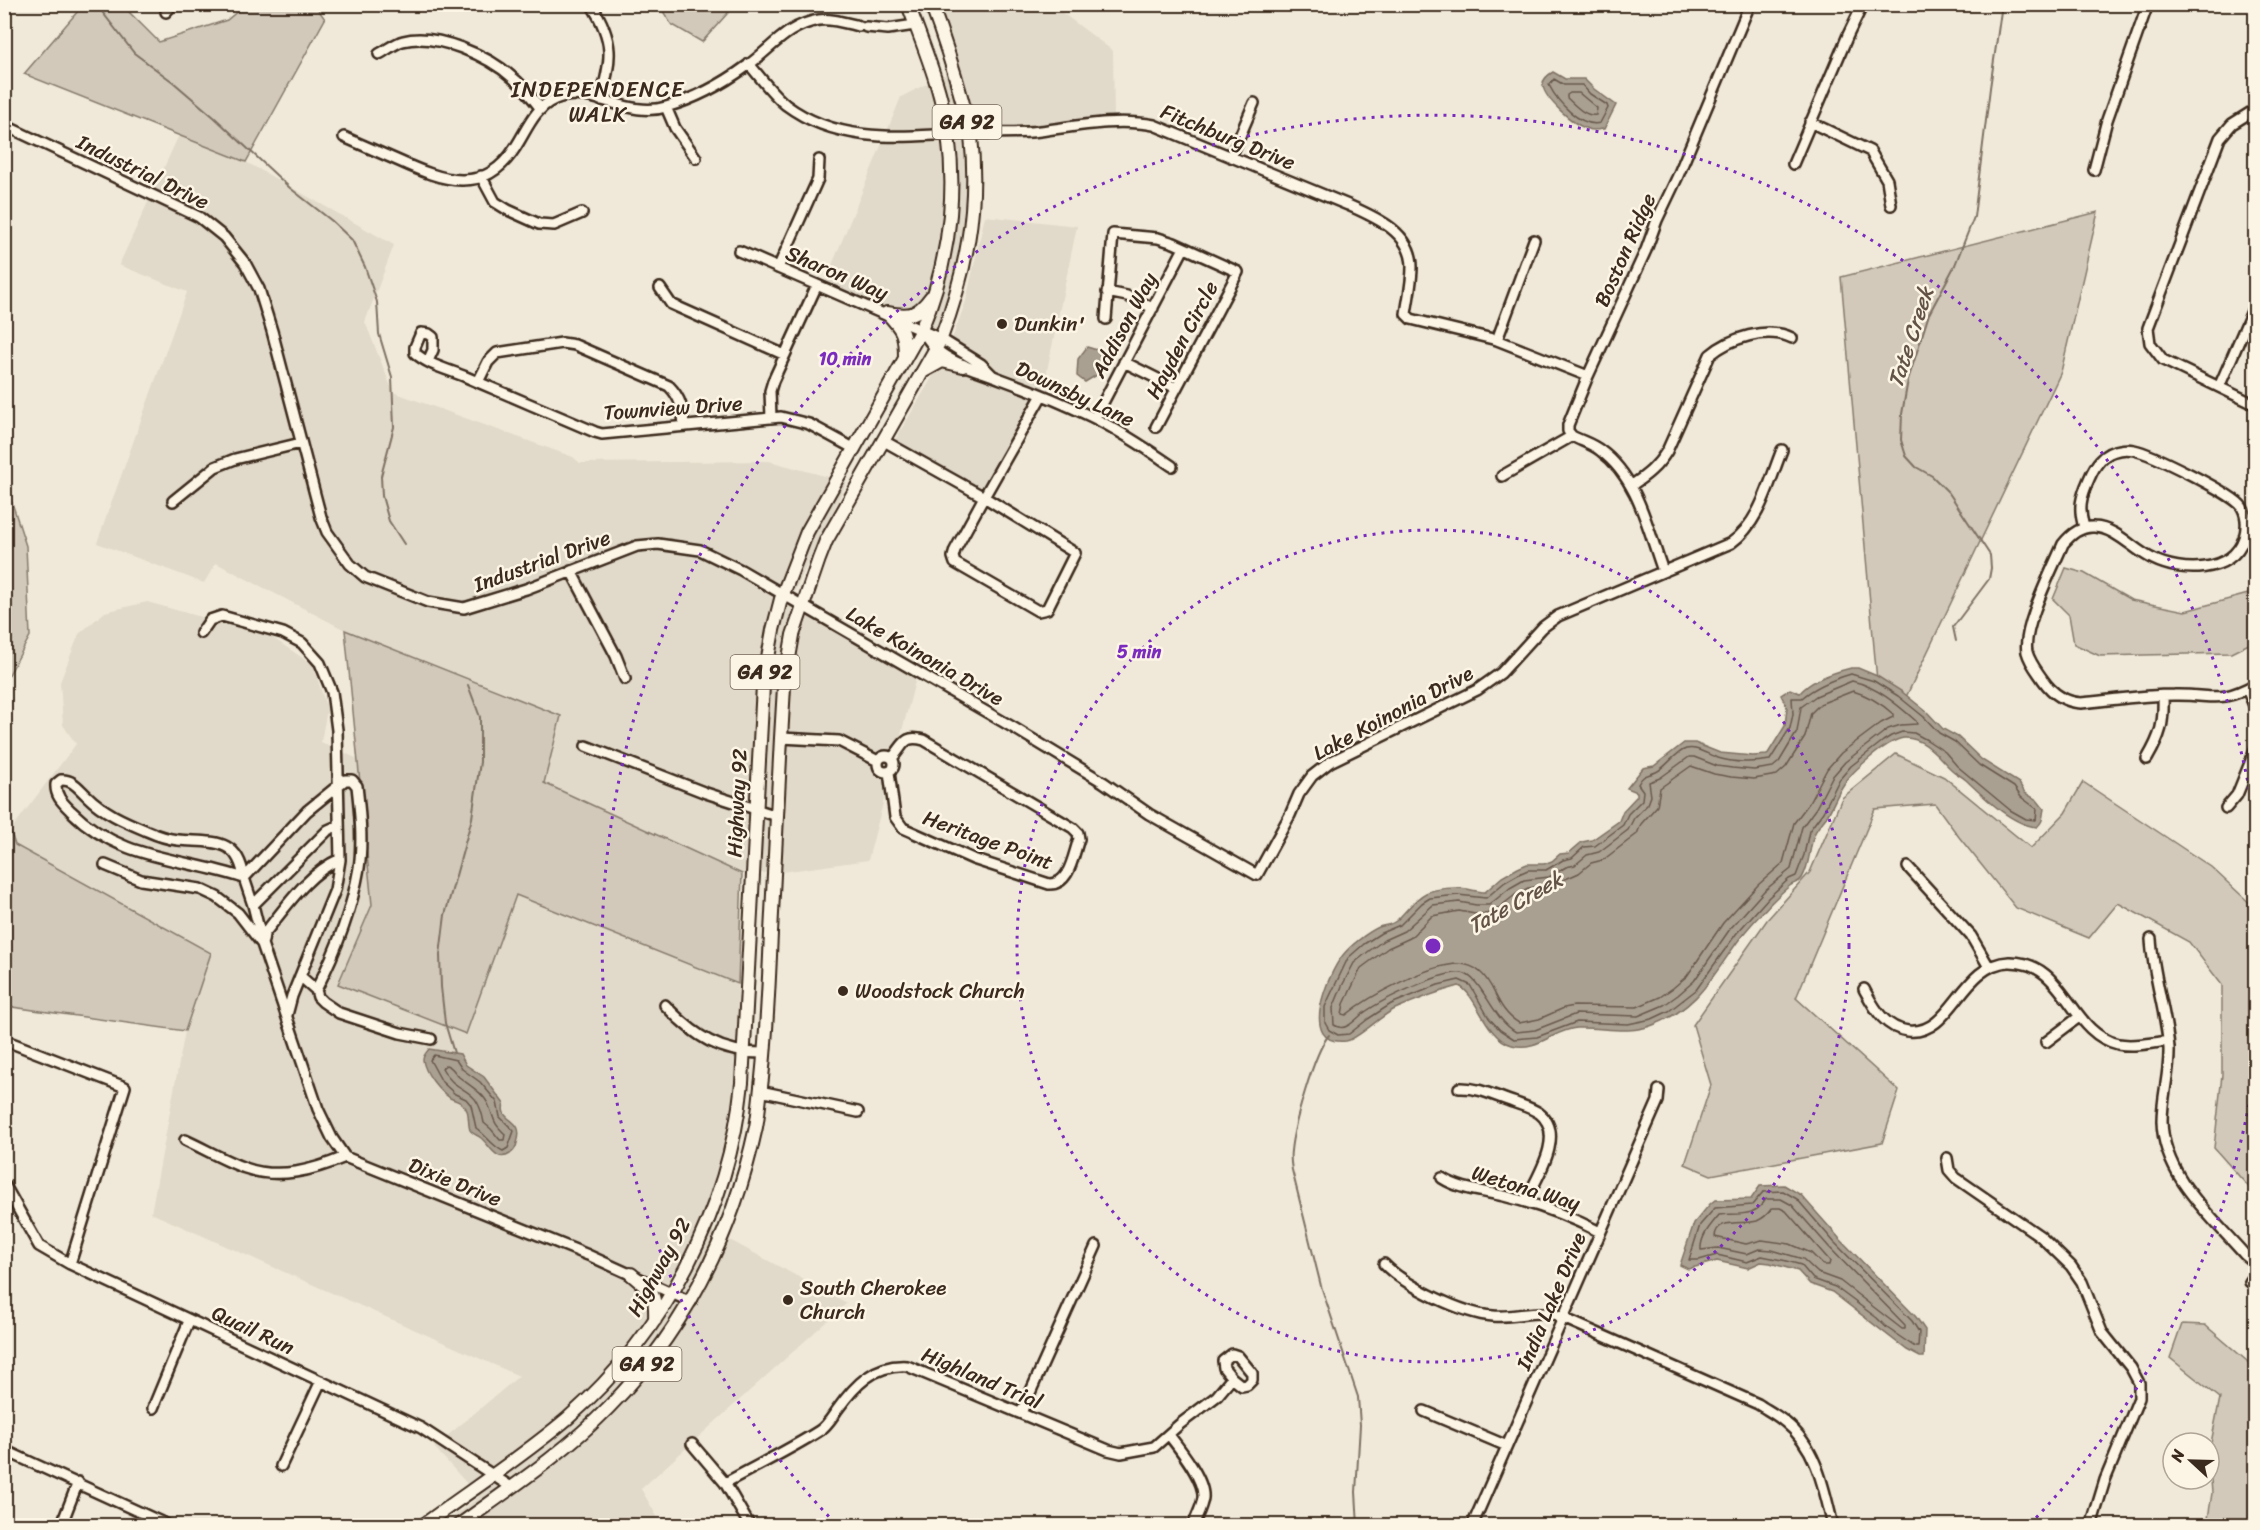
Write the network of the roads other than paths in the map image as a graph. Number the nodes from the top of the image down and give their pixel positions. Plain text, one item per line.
1 (591, 4) edge
2 (908, 4) edge
3 (931, 4) edge
4 (1750, 4) edge
5 (1863, 4) edge
6 (2148, 4) edge
7 (915, 25) junction
8 (379, 54) dead end
9 (749, 64) junction
10 (600, 100) junction
11 (1254, 102) dead end
12 (666, 107) junction
13 (541, 109) junction
14 (2256, 109) edge
15 (1810, 122) junction
16 (4, 125) edge
17 (970, 133) junction
18 (948, 136) junction
19 (344, 137) dead end
20 (1231, 157) junction
21 (696, 158) dead end
22 (819, 160) dead end
23 (1793, 164) dead end
24 (2094, 170) dead end
25 (481, 176) junction
26 (1891, 205) dead end
27 (582, 213) dead end
28 (1534, 240) dead end
29 (1184, 248) junction
30 (739, 251) dead end
31 (778, 268) junction
32 (817, 285) junction
33 (660, 288) dead end
34 (936, 288) junction
35 (1107, 292) junction
36 (1153, 308) junction
37 (2254, 309) edge
38 (887, 314) junction
39 (1106, 319) dead end
40 (921, 330) junction
41 (1792, 339) dead end
42 (1497, 340) junction
43 (939, 344) junction
44 (785, 355) junction
45 (428, 361) dead end
46 (905, 361) junction
47 (1124, 362) junction
48 (963, 366) junction
49 (923, 372) junction
50 (993, 376) junction
51 (1588, 376) junction
52 (478, 382) junction
53 (2219, 387) junction
54 (1176, 388) junction
55 (1042, 395) junction
56 (2256, 405) edge
57 (771, 418) junction
58 (1095, 418) junction
59 (684, 426) junction
60 (1156, 427) dead end
61 (1572, 436) junction
62 (884, 441) junction
63 (301, 443) junction
64 (855, 449) junction
65 (1782, 450) dead end
66 (1172, 466) dead end
67 (1502, 476) dead end
68 (1632, 485) junction
69 (984, 497) junction
70 (174, 501) dead end
71 (2256, 509) edge
72 (2245, 513) junction
73 (2084, 528) junction
74 (570, 571) junction
75 (1664, 571) junction
76 (783, 595) junction
77 (802, 606) junction
78 (201, 633) dead end
79 (625, 679) dead end
80 (2251, 686) edge
81 (2163, 696) junction
82 (2256, 710) edge
83 (781, 738) junction
84 (586, 746) dead end
85 (2256, 748) edge
86 (892, 758) junction
87 (2147, 759) dead end
88 (878, 762) junction
89 (889, 772) junction
90 (338, 785) junction
91 (2226, 808) dead end
92 (756, 810) junction
93 (777, 816) junction
94 (339, 825) junction
95 (339, 859) junction
96 (105, 865) dead end
97 (1908, 867) dead end
98 (244, 878) junction
99 (254, 905) junction
100 (2151, 939) dead end
101 (262, 944) junction
102 (1989, 967) junction
103 (300, 976) junction
104 (1864, 988) dead end
105 (316, 990) junction
106 (665, 1005) dead end
107 (287, 1017) junction
108 (2079, 1017) junction
109 (431, 1039) dead end
110 (4, 1040) edge
111 (2168, 1041) junction
112 (2046, 1042) dead end
113 (743, 1053) junction
114 (765, 1053) junction
115 (1459, 1088) dead end
116 (1659, 1089) dead end
117 (760, 1091) junction
118 (858, 1112) dead end
119 (185, 1140) dead end
120 (345, 1157) junction
121 (1947, 1158) dead end
122 (1442, 1178) dead end
123 (4, 1184) edge
124 (1525, 1202) junction
125 (1600, 1232) junction
126 (1096, 1246) dead end
127 (70, 1264) junction
128 (1384, 1264) dead end
129 (2256, 1264) edge
130 (632, 1274) junction
131 (672, 1293) junction
132 (691, 1302) junction
133 (1563, 1318) junction
134 (655, 1320) junction
135 (189, 1321) junction
136 (1232, 1378) dead end
137 (321, 1381) junction
138 (153, 1408) dead end
139 (1424, 1411) dead end
140 (1022, 1413) junction
141 (1169, 1435) junction
142 (692, 1444) dead end
143 (1507, 1446) junction
144 (4, 1450) edge
145 (280, 1466) dead end
146 (492, 1475) junction
147 (78, 1482) junction
148 (726, 1483) junction
149 (510, 1488) junction
150 (61, 1526) edge
151 (170, 1526) edge
152 (422, 1526) edge
153 (458, 1526) edge
154 (750, 1526) edge
155 (1193, 1526) edge
156 (1472, 1526) edge
157 (1833, 1526) edge
158 (2091, 1526) edge

1 - 10 street
2 - 7 main road, Highway 92 / GA 92
3 - 17 main road, Highway 92 / GA 92
4 - 51 street, Boston Ridge
5 - 15 street
6 - 24 street
7 - 9 street
7 - 18 main road, Highway 92 / GA 92
8 - 13 street
9 - 12 street
9 - 18 street, Fitchburg Drive
10 - 12 street
10 - 13 street
11 - 20 street
12 - 21 street
13 - 25 street
14 - 53 street
15 - 23 street
15 - 26 street
16 - 63 street, Industrial Drive
17 - 18 street, Fitchburg Drive
17 - 20 street, Fitchburg Drive
17 - 43 main road, Highway 92 / GA 92
18 - 34 main road, Highway 92 / GA 92
19 - 25 street
20 - 42 street, Fitchburg Drive
22 - 31 street
25 - 27 street
28 - 42 street
29 - 35 street, Hayden Circle
29 - 36 street, Addison Way
29 - 54 street, Hayden Circle
30 - 31 street, Sharon Way
31 - 32 street, Sharon Way
32 - 38 street, Sharon Way
32 - 44 street
33 - 44 street
34 - 38 main road
34 - 40 main road, Highway 92 / GA 92
35 - 36 street
35 - 39 street, Hayden Circle
36 - 47 street, Addison Way
37 - 53 street
38 - 40 street, Sharon Way
38 - 46 main road
40 - 43 street, Downsby Lane
40 - 46 main road, Highway 92 / GA 92
41 - 68 street
42 - 51 street
43 - 48 street, Downsby Lane
43 - 49 main road, Highway 92 / GA 92
43 - 50 street, Downsby Lane
44 - 57 street
45 - 52 street, Townview Drive
46 - 64 main road, Highway 92 / GA 92
47 - 54 street
47 - 58 street, Addison Way
48 - 49 main road
48 - 50 street, Downsby Lane
49 - 62 main road, Highway 92 / GA 92
50 - 55 street, Downsby Lane
51 - 61 street, Boston Ridge
52 - 59 street, Townview Drive
52 - 59 street
53 - 56 street
54 - 60 street, Hayden Circle
55 - 58 street, Downsby Lane
55 - 69 street
57 - 59 street, Townview Drive
57 - 64 street, Townview Drive
58 - 66 street, Downsby Lane
61 - 67 street
61 - 68 street
62 - 69 street
62 - 77 main road, Highway 92 / GA 92
63 - 70 street
63 - 74 street, Industrial Drive
64 - 76 main road, Highway 92 / GA 92
65 - 75 street, Lake Koinonia Drive
68 - 75 street
69 - 69 street
71 - 72 street
72 - 73 street
72 - 73 street
73 - 81 street
74 - 76 street, Industrial Drive
74 - 79 street
75 - 77 street, Lake Koinonia Drive
76 - 77 street, Industrial Drive
76 - 92 main road, Highway 92 / GA 92
77 - 83 main road, Highway 92 / GA 92
78 - 90 street
80 - 81 street
80 - 82 street
81 - 87 street
83 - 88 street
83 - 93 main road, Highway 92 / GA 92
84 - 92 street
85 - 91 street
86 - 88 street
86 - 89 street
86 - 89 street, Heritage Point
88 - 89 street
90 - 94 street
90 - 98 street
90 - 105 street
92 - 93 street
92 - 113 main road, Highway 92 / GA 92
93 - 114 main road, Highway 92 / GA 92
94 - 95 street
94 - 99 street
95 - 101 street
95 - 103 street
96 - 101 street
97 - 102 street
98 - 98 street
98 - 99 street
99 - 101 street
100 - 111 street
101 - 107 street
102 - 104 street
102 - 108 street
103 - 105 street
103 - 107 street
105 - 109 street
106 - 113 street
107 - 120 street
108 - 111 street
108 - 112 street
110 - 127 street
111 - 129 street
113 - 114 street
113 - 131 main road, Highway 92 / GA 92
114 - 117 main road, Highway 92 / GA 92
115 - 124 street
116 - 125 street, India Lake Drive
117 - 118 street
117 - 132 main road, Highway 92 / GA 92
119 - 120 street
120 - 130 street, Dixie Drive
121 - 158 street
122 - 124 street, Wetona Way
123 - 127 street, Quail Run
124 - 125 street, Wetona Way
125 - 133 street, India Lake Drive
126 - 140 street
127 - 135 street, Quail Run
128 - 133 street
130 - 131 street, Dixie Drive
130 - 134 main road
131 - 132 street, Dixie Drive
131 - 134 main road, Highway 92 / GA 92
132 - 149 main road, Highway 92 / GA 92
133 - 143 street, India Lake Drive
133 - 157 street
134 - 146 main road, Highway 92 / GA 92
135 - 137 street, Quail Run
135 - 138 street
136 - 141 street, Highland Trial
137 - 145 street
137 - 146 street, Quail Run
139 - 143 street
140 - 141 street, Highland Trial
140 - 148 street, Highland Trial
141 - 155 street
142 - 148 street
143 - 156 street, India Lake Drive
144 - 147 street
146 - 149 street, Quail Run
146 - 152 main road, Highway 92 / GA 92
147 - 150 street
147 - 151 street
148 - 154 street
149 - 153 main road, Highway 92 / GA 92

